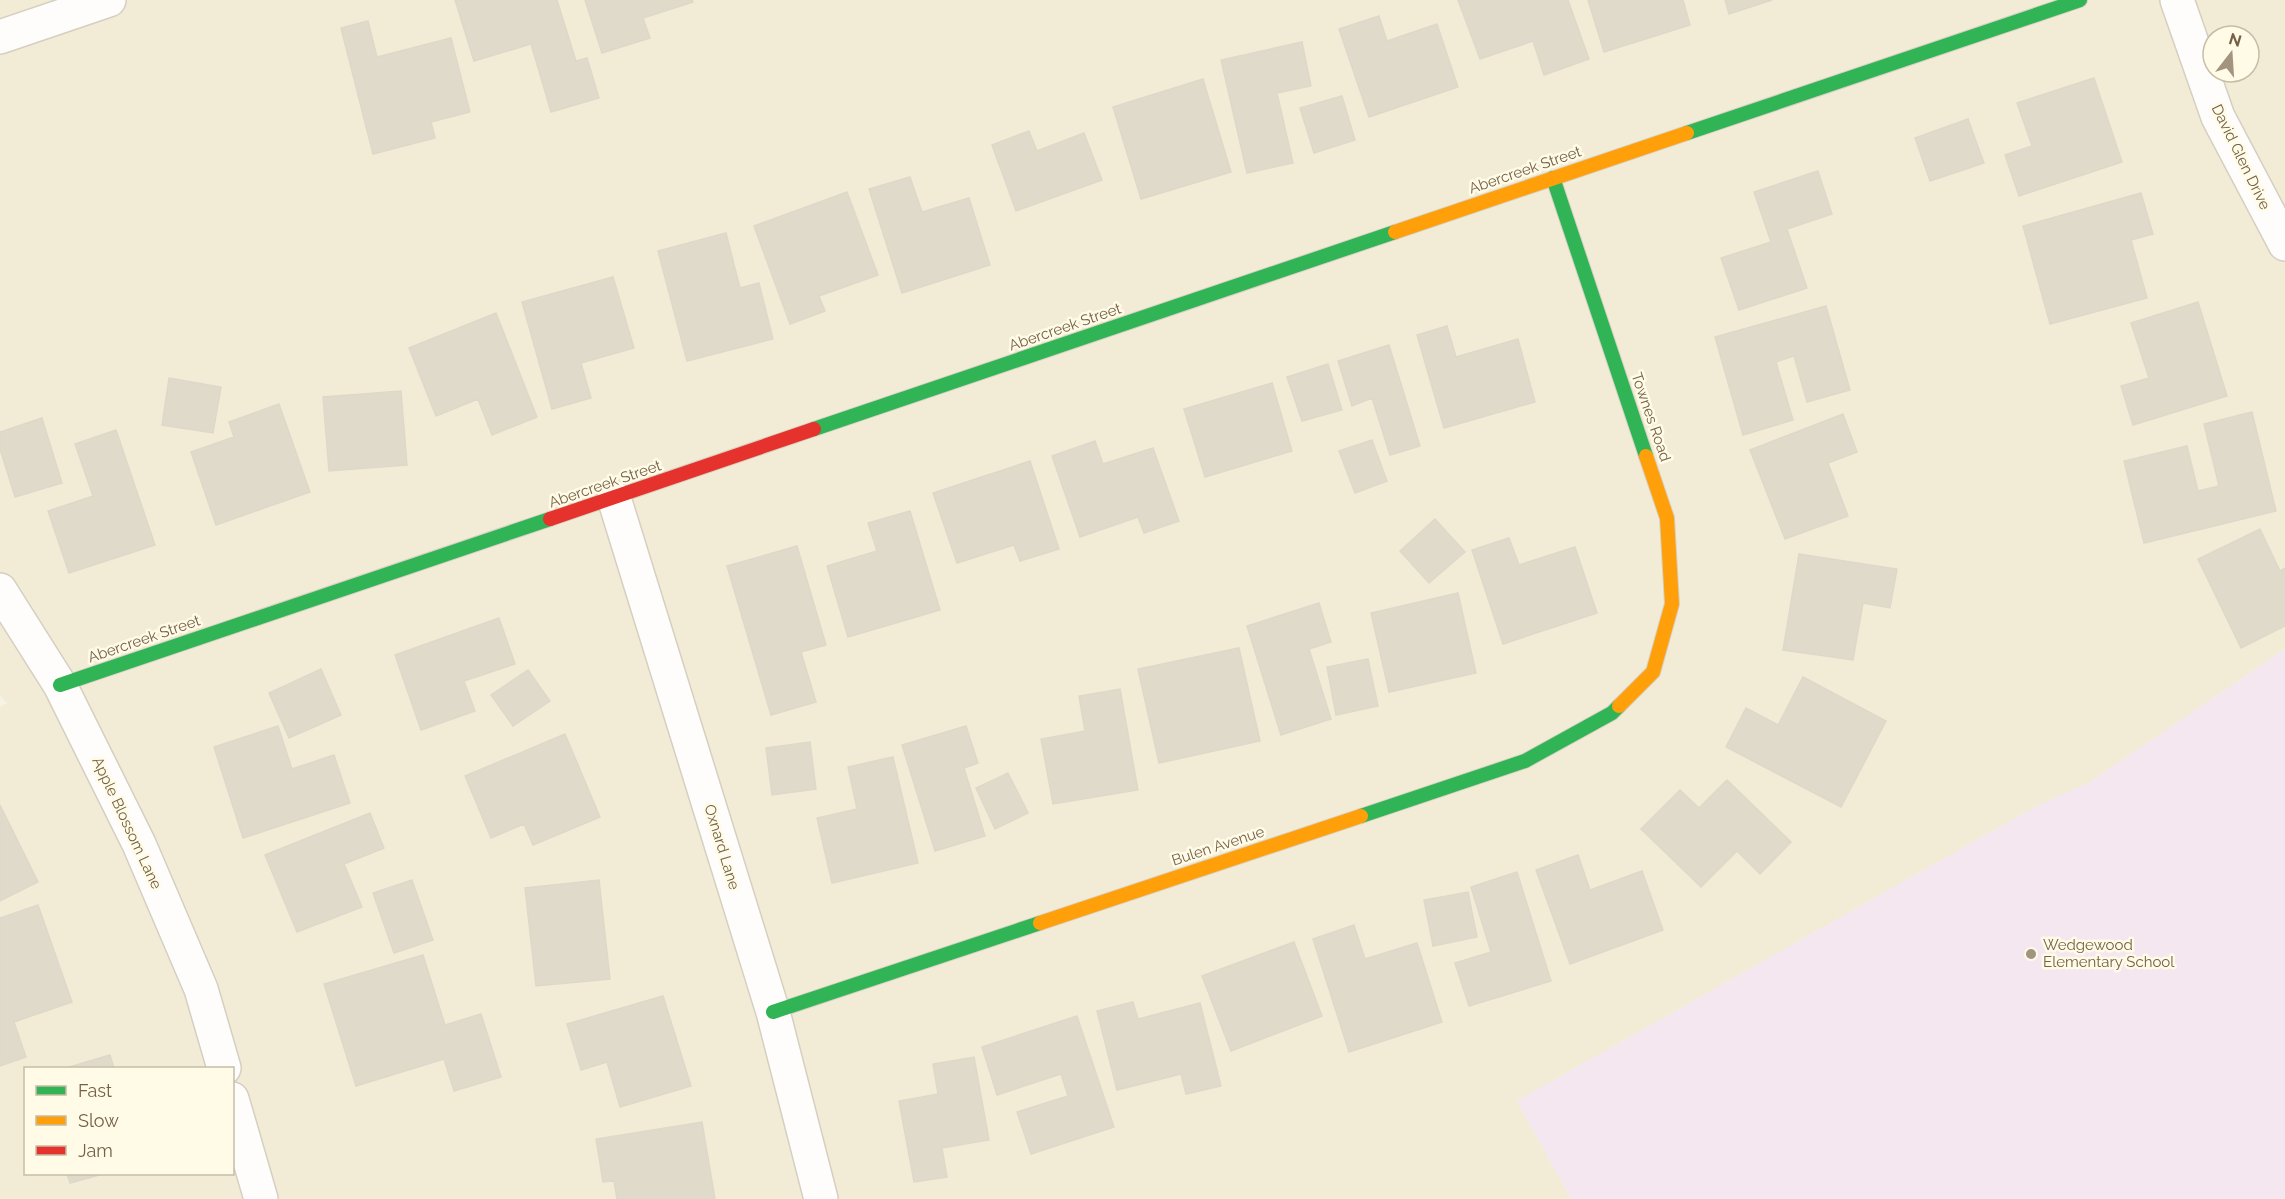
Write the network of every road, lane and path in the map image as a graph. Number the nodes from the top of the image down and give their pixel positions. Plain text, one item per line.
1 (110, 0) edge
2 (2080, 0) edge
3 (2177, 0) edge
4 (0, 37) edge
5 (1553, 178) junction
6 (2285, 244) edge
7 (614, 498) junction
8 (0, 590) edge
9 (1653, 672) joint
10 (60, 685) junction
11 (773, 1012) junction
12 (224, 1067) edge
13 (234, 1106) edge
14 (261, 1199) edge
15 (821, 1199) edge

1 - 4 street
2 - 5 street, Abercreek Street
3 - 6 street, David Glen Drive
5 - 7 street, Abercreek Street
5 - 9 street, Townes Road
7 - 10 street, Abercreek Street
7 - 11 street, Oxnard Lane
8 - 10 street, Apple Blossom Lane
9 - 11 street, Bulen Avenue
10 - 12 street, Apple Blossom Lane
11 - 15 street, Oxnard Lane
13 - 14 street

